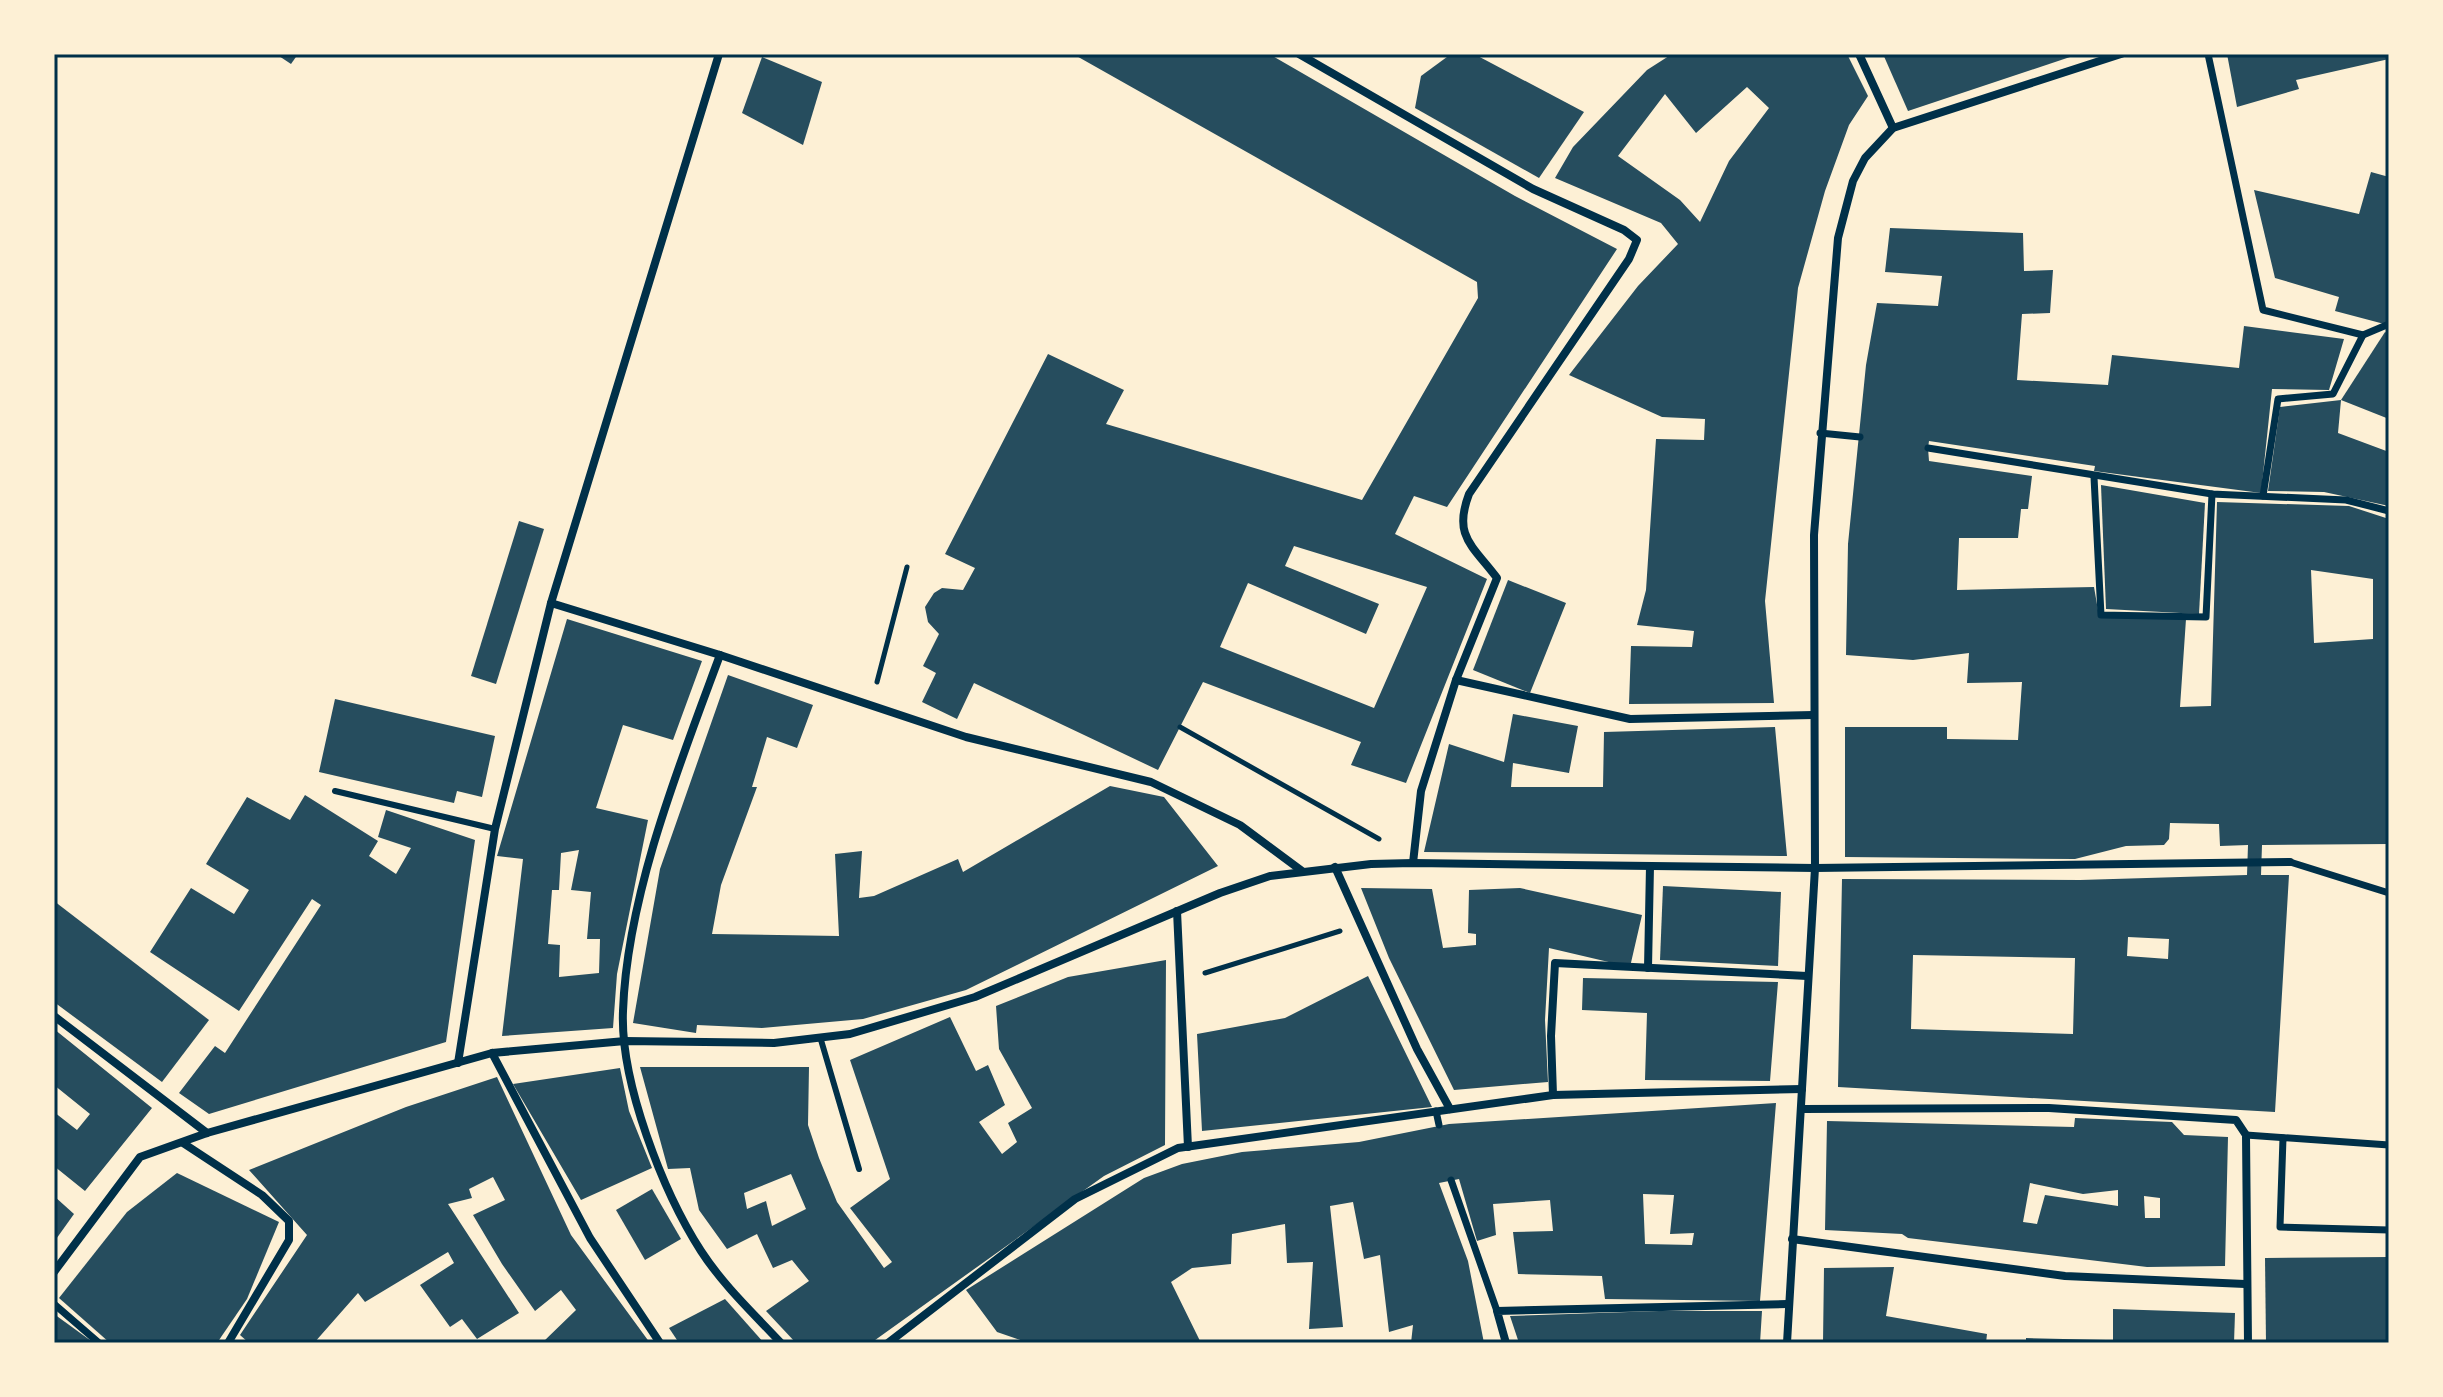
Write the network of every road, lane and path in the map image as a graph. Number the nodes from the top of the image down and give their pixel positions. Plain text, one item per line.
1 (719, 54) edge
2 (1299, 54) edge
3 (1859, 54) edge
4 (2121, 54) edge
5 (2208, 54) edge
6 (1893, 128) junction
7 (2389, 324) edge
8 (2363, 335) junction
9 (1820, 433) junction
10 (1860, 437) dead end
11 (1928, 448) dead end
12 (2094, 477) junction
13 (2212, 494) junction
14 (2263, 496) junction
15 (2389, 511) edge
16 (907, 567) dead end
17 (551, 603) junction
18 (720, 655) junction
19 (1456, 680) junction
20 (870, 706) junction
21 (1813, 715) junction
22 (1180, 727) dead end
23 (335, 791) dead end
24 (495, 829) junction
25 (1414, 862) junction
26 (2290, 862) joint
27 (1650, 866) junction
28 (1335, 867) junction
29 (1815, 868) junction
30 (1302, 871) junction
31 (2389, 893) edge
32 (1177, 911) junction
33 (1360, 923) junction
34 (1648, 968) junction
35 (1807, 976) junction
36 (1180, 978) junction
37 (54, 1016) edge
38 (821, 1040) junction
39 (625, 1041) junction
40 (492, 1053) junction
41 (458, 1063) junction
42 (1802, 1089) junction
43 (1553, 1095) junction
44 (1450, 1109) junction
45 (1803, 1109) junction
46 (1436, 1111) junction
47 (1439, 1125) dead end
48 (207, 1133) junction
49 (2246, 1135) junction
50 (2283, 1138) junction
51 (183, 1143) junction
52 (2389, 1145) edge
53 (1188, 1147) junction
54 (859, 1169) dead end
55 (1451, 1180) dead end
56 (2389, 1230) edge
57 (1792, 1239) junction
58 (54, 1272) edge
59 (2245, 1284) junction
60 (54, 1304) edge
61 (1787, 1304) junction
62 (1497, 1311) junction
63 (99, 1343) edge
64 (228, 1343) edge
65 (660, 1343) edge
66 (781, 1343) edge
67 (888, 1343) edge
68 (1506, 1343) edge
69 (1787, 1343) edge
70 (2248, 1343) edge

1 - 17 street
2 - 19 street
3 - 6 street
4 - 6 street
5 - 8 street
6 - 9 street
7 - 8 street
8 - 14 street
9 - 10 street
9 - 21 street
11 - 12 street
12 - 13 street
12 - 13 street
13 - 14 street
14 - 15 street
16 - 20 path
17 - 18 street
17 - 24 street
18 - 20 street
18 - 39 street
19 - 21 street
19 - 25 street
20 - 30 street
21 - 29 street
22 - 25 path
23 - 24 lane
24 - 41 street
25 - 27 street
25 - 28 street
26 - 29 street
26 - 31 street
27 - 29 street
27 - 34 street
28 - 30 street
28 - 33 street
29 - 35 street
30 - 32 street
32 - 36 street
32 - 38 street
33 - 36 path
33 - 44 street
34 - 35 street
34 - 43 street
35 - 42 street
36 - 53 street
37 - 48 street
38 - 39 street
38 - 54 lane
39 - 40 street
39 - 66 street
40 - 41 street
40 - 65 street
41 - 48 street
42 - 43 street
42 - 45 street
43 - 44 street
44 - 46 street
45 - 49 street
45 - 57 street
46 - 47 street
46 - 53 street
48 - 51 street
49 - 50 street
49 - 59 street
50 - 52 street
50 - 56 street
51 - 58 street
51 - 64 street
53 - 67 street
55 - 62 street
57 - 59 street
57 - 61 street
59 - 70 street
60 - 63 street
61 - 62 street
61 - 69 street
62 - 68 street

